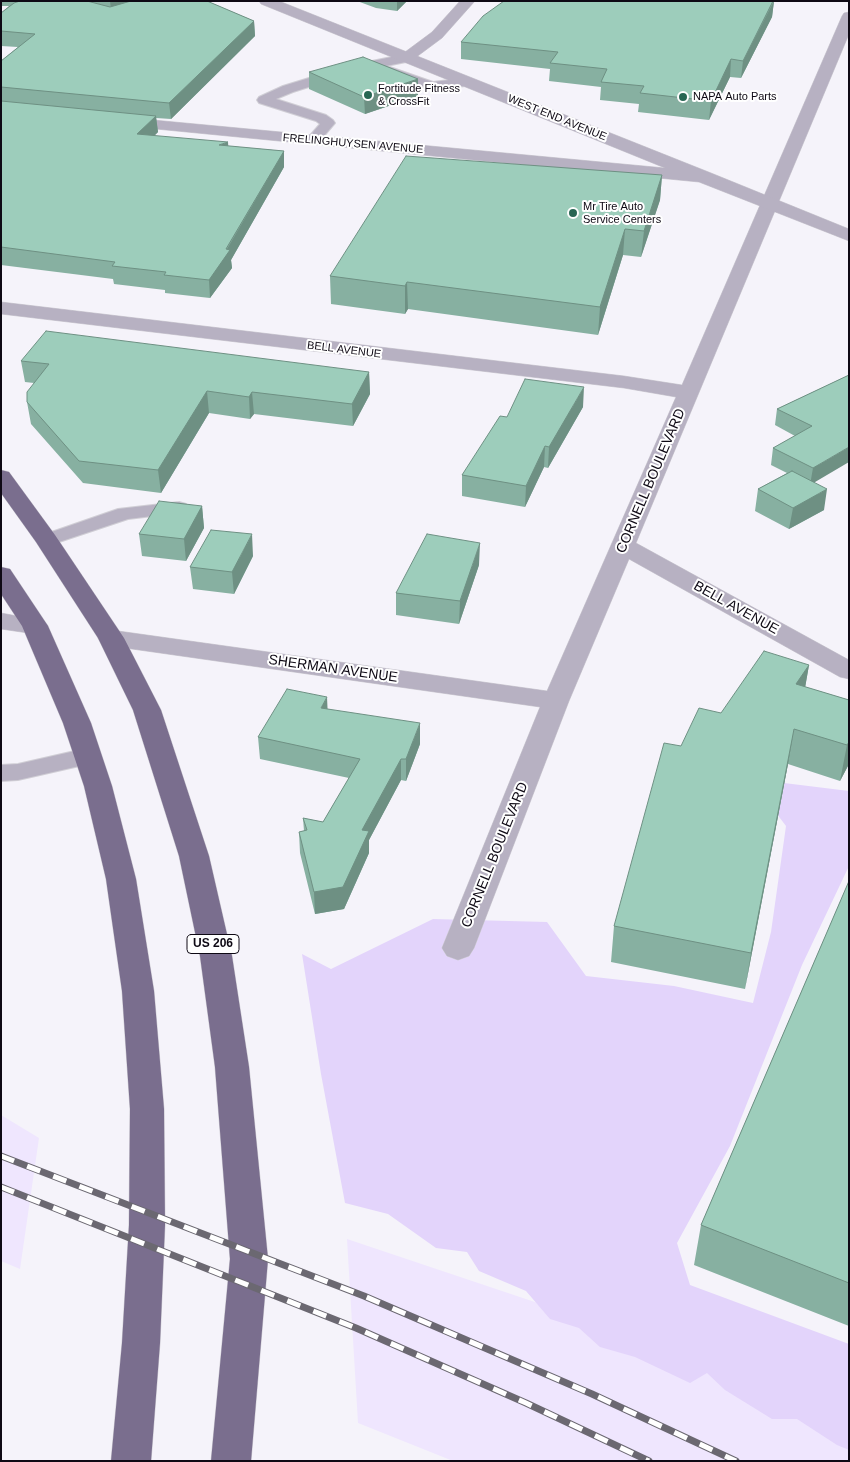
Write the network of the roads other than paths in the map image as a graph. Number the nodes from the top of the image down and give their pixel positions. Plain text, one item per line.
1 (266, 1) edge
2 (468, 1) edge
3 (849, 16) edge
4 (841, 52) edge
5 (406, 58) junction
6 (374, 65) junction
7 (465, 82) junction
8 (108, 120) edge
9 (313, 140) junction
10 (704, 177) junction
11 (770, 204) junction
12 (849, 236) edge
13 (1, 308) edge
14 (688, 392) junction
15 (1, 477) edge
16 (179, 508) edge
17 (47, 540) junction
18 (624, 546) junction
19 (1, 574) edge
20 (1, 621) edge
21 (35, 626) junction
22 (111, 638) junction
23 (849, 671) edge
24 (556, 701) junction
25 (88, 756) junction
26 (1, 773) edge
27 (458, 948) dead end
28 (131, 1461) edge
29 (231, 1461) edge

1 - 5 street, WEST END AVENUE
2 - 5 street
3 - 4 street, CORNELL BOULEVARD
4 - 11 street, CORNELL BOULEVARD
5 - 6 lane
5 - 7 street, WEST END AVENUE
6 - 7 lane
6 - 9 lane
7 - 10 street, WEST END AVENUE
8 - 9 street, FRELINGHUYSEN AVENUE
9 - 10 street, FRELINGHUYSEN AVENUE
10 - 11 street, WEST END AVENUE
11 - 12 street, WEST END AVENUE
11 - 14 street, CORNELL BOULEVARD
13 - 14 street, BELL AVENUE
14 - 18 street, CORNELL BOULEVARD
15 - 17 highway, US 206
16 - 17 lane
17 - 22 highway, US 206
18 - 23 street, BELL AVENUE
18 - 24 street, CORNELL BOULEVARD
19 - 21 highway
20 - 21 street
21 - 25 highway
22 - 24 street, SHERMAN AVENUE
22 - 29 highway, US 206
24 - 27 street, CORNELL BOULEVARD
25 - 26 lane
25 - 28 highway

